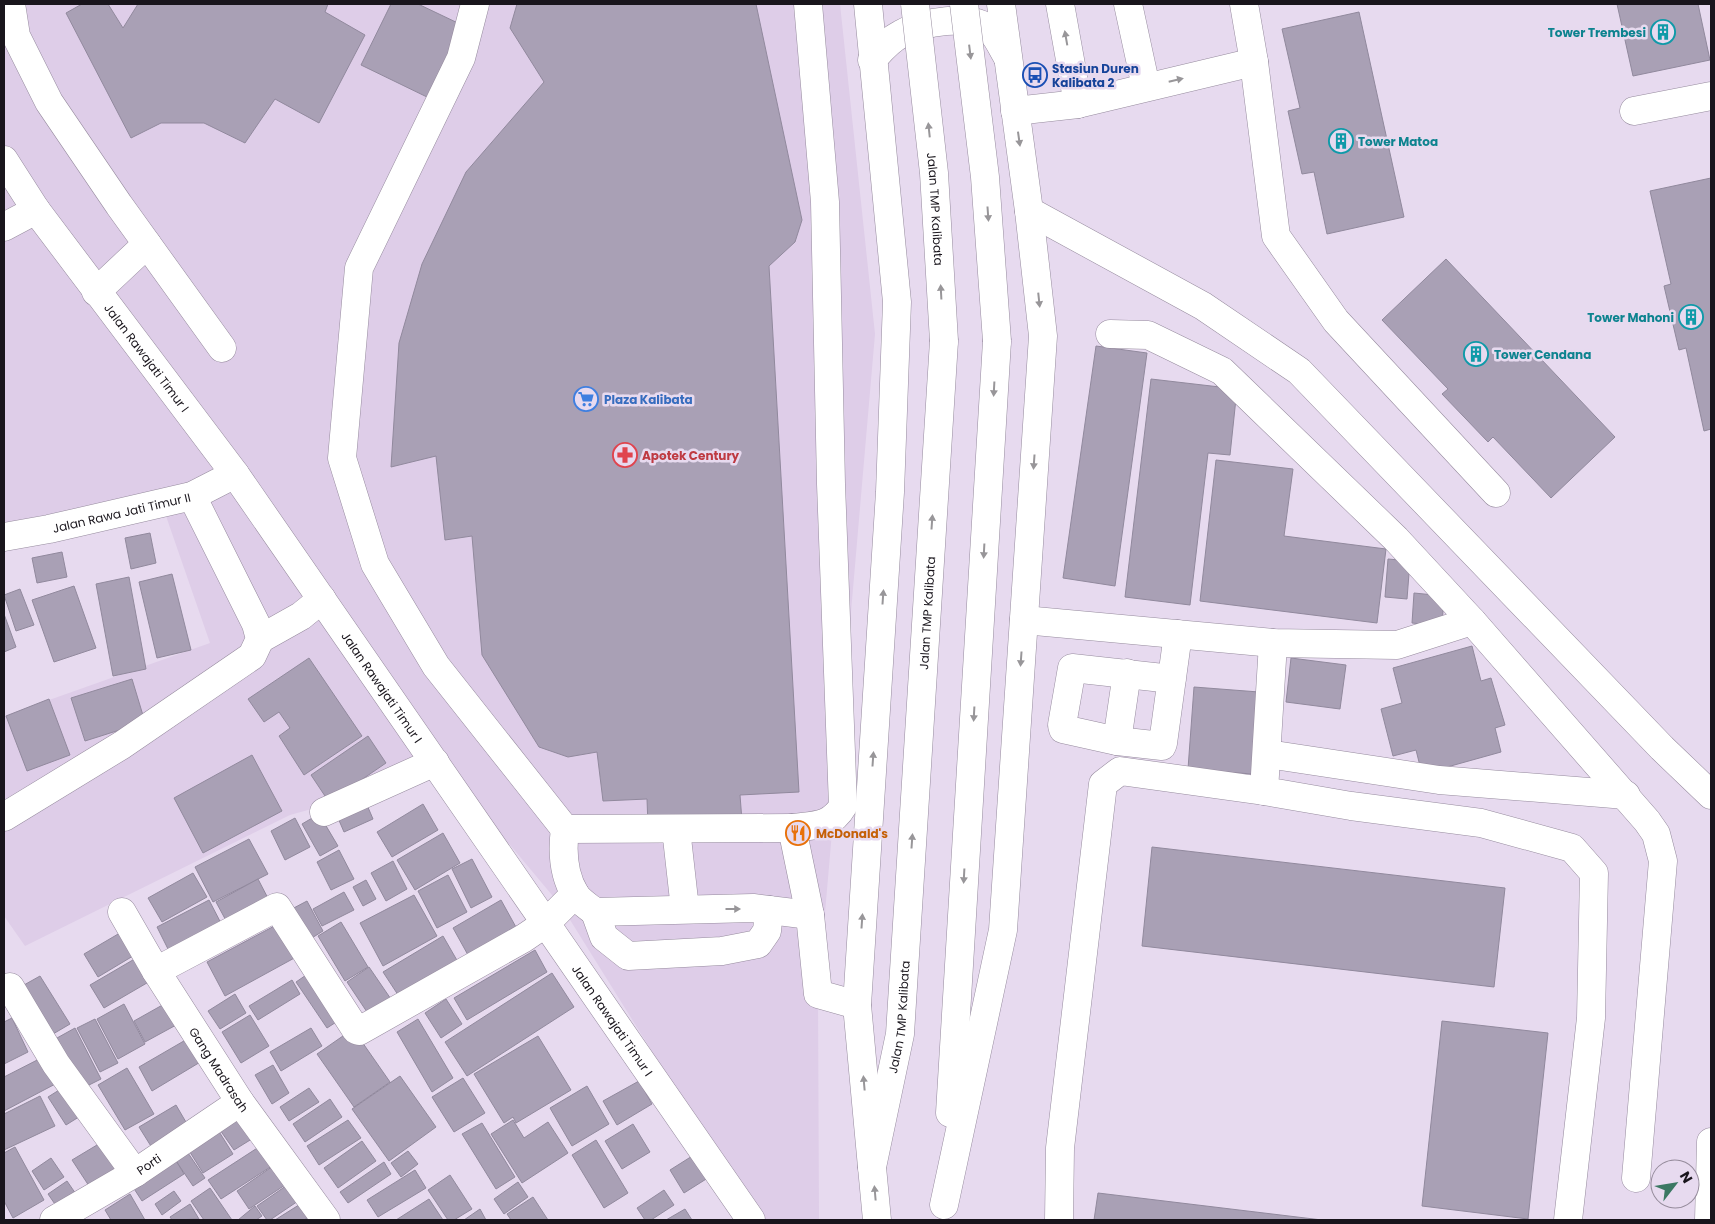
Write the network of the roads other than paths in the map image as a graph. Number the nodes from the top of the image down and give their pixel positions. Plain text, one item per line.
1 (11, 4) edge
2 (475, 4) edge
3 (808, 4) edge
4 (868, 4) edge
5 (915, 4) edge
6 (964, 4) edge
7 (1001, 4) edge
8 (1060, 4) edge
9 (1128, 4) edge
10 (1244, 4) edge
11 (872, 60) junction
12 (1009, 60) junction
13 (1254, 62) junction
14 (1146, 87) junction
15 (1711, 96) edge
16 (1078, 104) junction
17 (1015, 111) junction
18 (1634, 111) dead end
19 (4, 160) edge
20 (36, 210) junction
21 (1029, 211) junction
22 (4, 227) edge
23 (147, 244) junction
24 (96, 292) junction
25 (1110, 334) dead end
26 (222, 348) dead end
27 (235, 474) junction
28 (1496, 493) dead end
29 (192, 496) junction
30 (4, 537) edge
31 (322, 599) junction
32 (1024, 620) junction
33 (1472, 621) junction
34 (1178, 634) junction
35 (260, 640) junction
36 (1273, 643) junction
37 (1127, 673) junction
38 (1172, 679) junction
39 (1117, 741) junction
40 (1268, 754) junction
41 (434, 762) junction
42 (1264, 791) junction
43 (1626, 795) junction
44 (1711, 795) edge
45 (324, 812) dead end
46 (4, 817) edge
47 (792, 828) junction
48 (565, 829) junction
49 (676, 829) junction
50 (575, 894) junction
51 (684, 909) junction
52 (769, 910) junction
53 (122, 912) dead end
54 (595, 912) junction
55 (810, 914) junction
56 (546, 923) junction
57 (156, 971) junction
58 (10, 987) dead end
59 (857, 1005) junction
60 (240, 1102) junction
61 (1711, 1142) edge
62 (872, 1167) junction
63 (135, 1173) junction
64 (1636, 1178) dead end
65 (943, 1212) edge
66 (54, 1220) edge
67 (326, 1220) edge
68 (751, 1220) edge
69 (877, 1220) edge
70 (1058, 1220) edge
71 (1568, 1220) edge
72 (1709, 1220) edge

1 - 23 main road
2 - 48 main road
3 - 47 main road
4 - 11 main road
62 -> 5 main road, Jalan TMP Kalibata, bridge
6 -> 65 main road, bridge
7 - 12 main road
16 -> 8 main road
9 - 14 main road
10 - 13 main road
11 - 12 main road
59 -> 11 main road
12 - 17 main road
14 -> 13 main road
13 - 28 main road
14 - 16 main road
15 - 18 main road
16 - 17 main road
17 -> 21 main road
19 - 20 main road, Jalan Rawajati Timur I
20 - 22 main road
20 - 24 main road, Jalan Rawajati Timur I
21 -> 32 main road
21 - 44 main road
23 - 24 main road
23 - 26 main road
24 - 27 main road, Jalan Rawajati Timur I
25 - 33 main road
27 - 29 main road, Jalan Rawa Jati Timur II
27 - 31 main road, Jalan Rawajati Timur I
29 - 30 main road, Jalan Rawa Jati Timur II
29 - 35 main road
31 - 35 main road
31 - 41 main road, Jalan Rawajati Timur I
32 - 34 main road
32 -> 65 main road
33 - 36 main road
33 - 43 main road
34 - 36 main road
34 - 38 main road
35 - 46 main road
36 - 40 main road
37 - 38 main road
37 - 39 main road
37 - 39 main road
38 - 39 main road
40 - 42 main road
40 - 43 main road
41 - 45 main road
41 - 56 main road, Jalan Rawajati Timur I
42 - 70 main road
42 - 71 main road
43 - 64 main road
47 - 49 main road
47 - 55 main road
48 - 49 main road
48 - 50 main road
49 - 51 main road
50 - 54 main road
50 - 56 main road
51 -> 52 main road
51 - 54 main road
52 - 54 main road
52 - 55 main road
53 - 57 main road, Gang Madrasah
55 - 59 main road
56 - 57 main road
56 - 68 main road, Jalan Rawajati Timur I
57 - 60 main road, Gang Madrasah
58 - 63 main road
62 -> 59 main road
60 - 63 main road, Porti
60 - 67 main road, Gang Madrasah
61 - 72 main road
69 -> 62 main road, Jalan TMP Kalibata
63 - 66 main road, Porti

